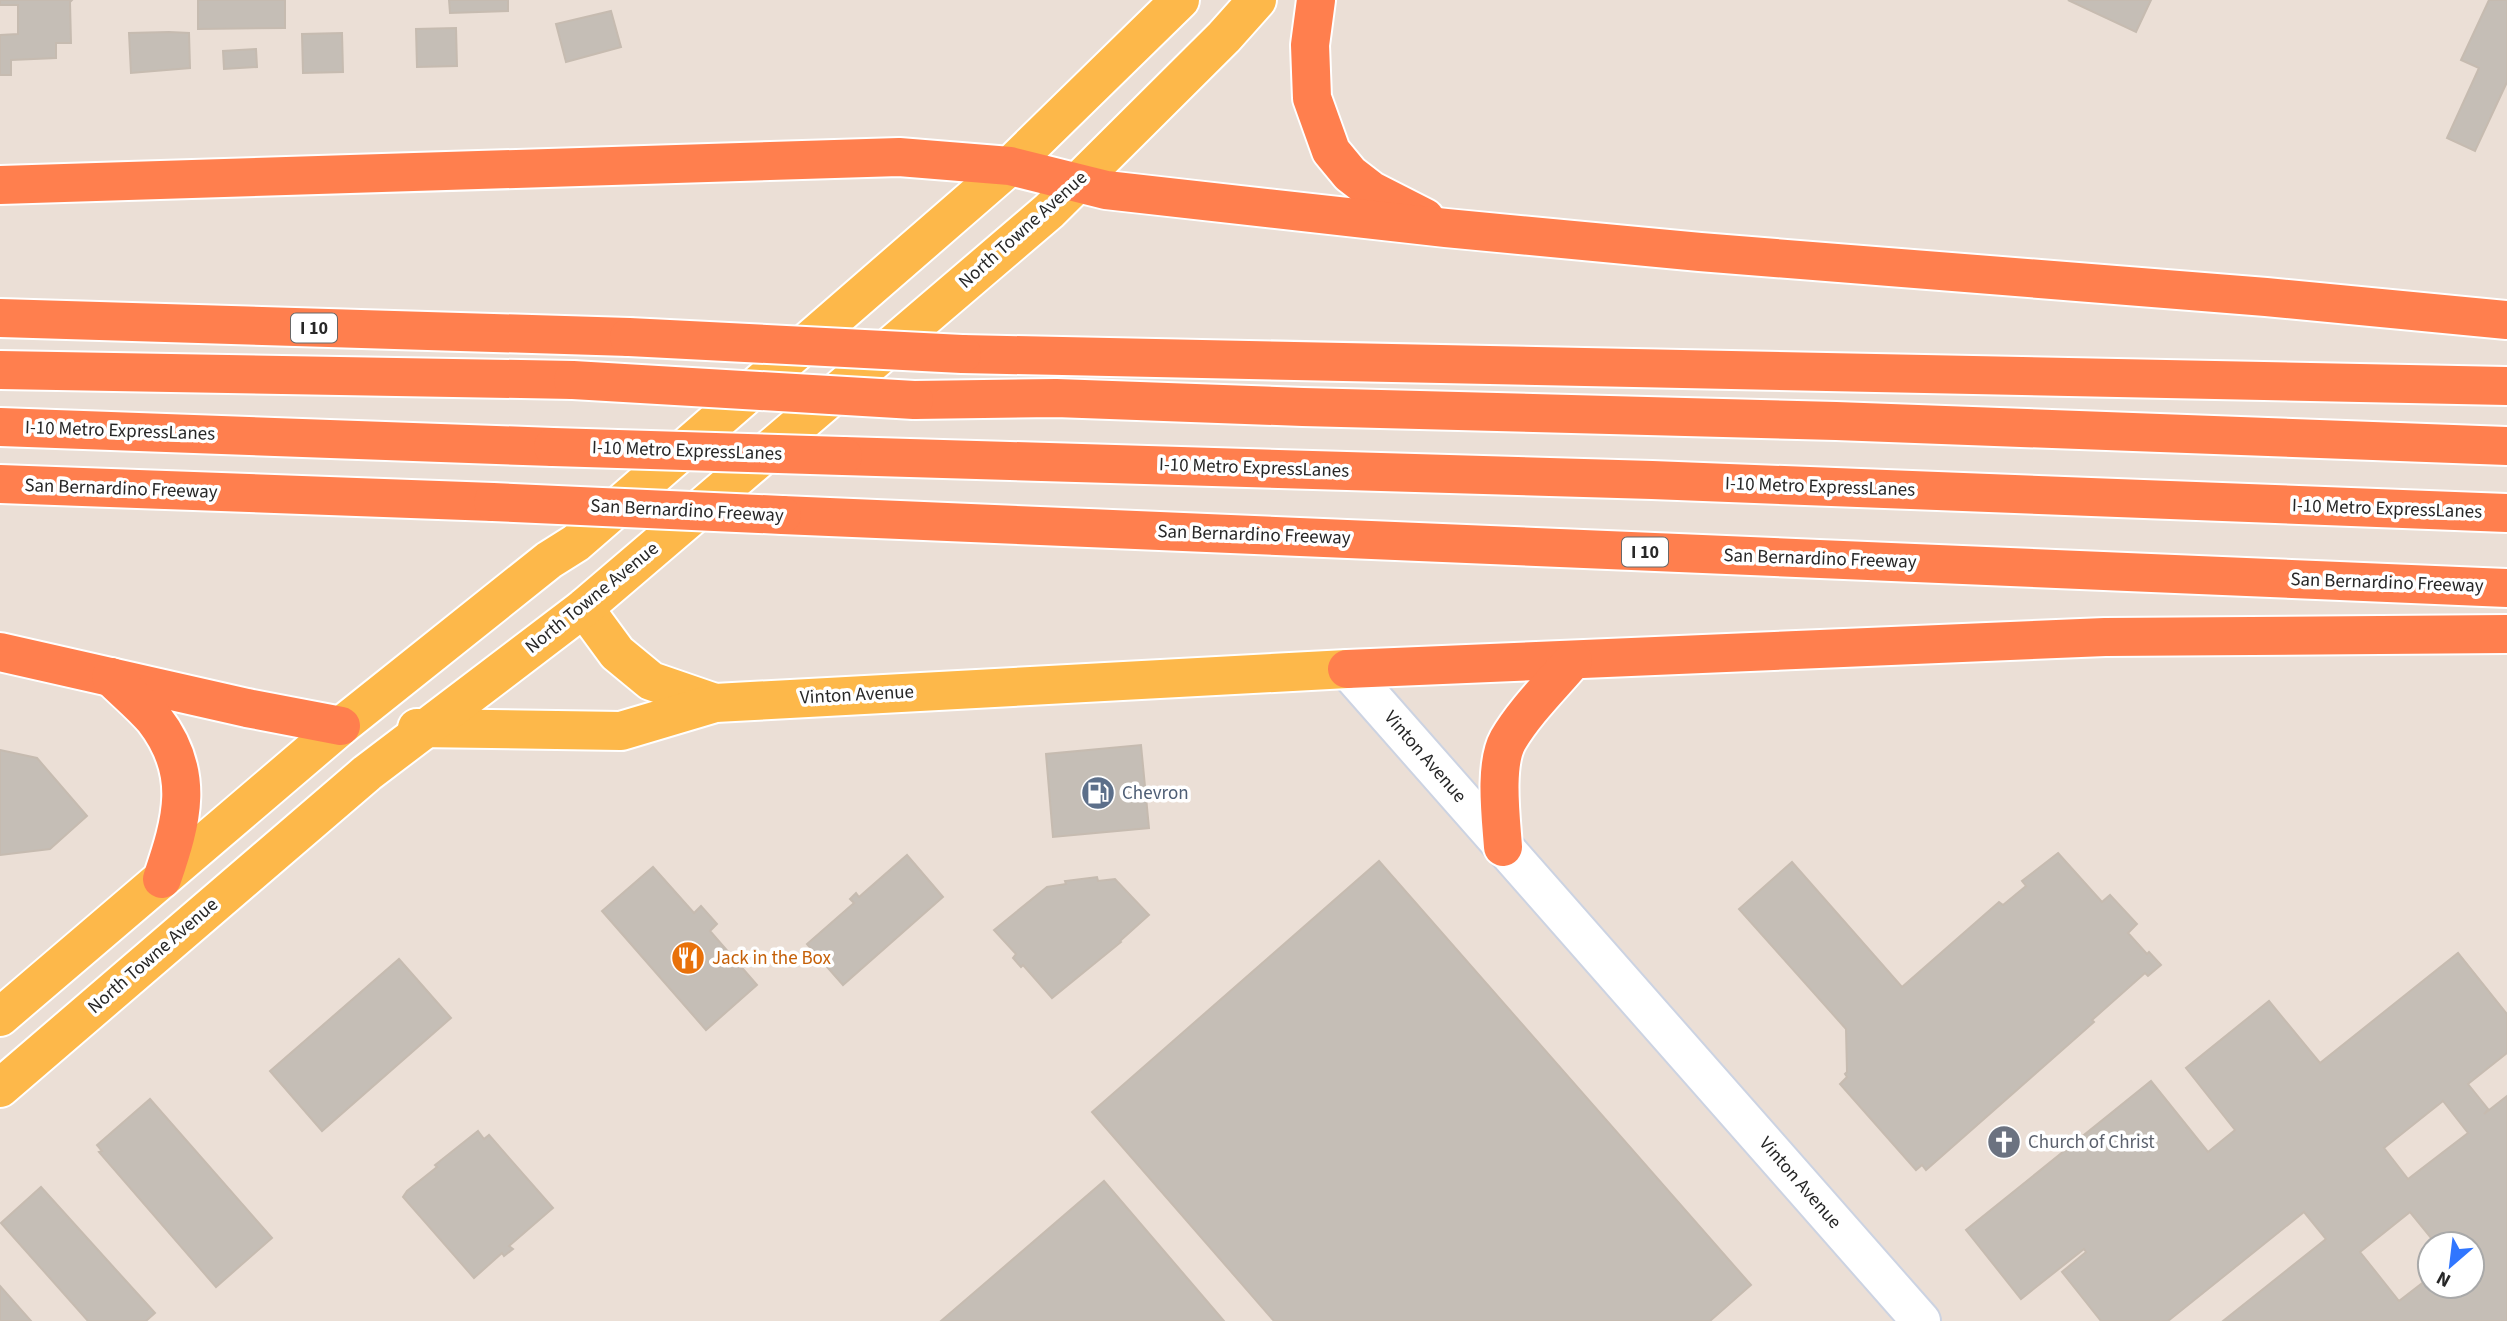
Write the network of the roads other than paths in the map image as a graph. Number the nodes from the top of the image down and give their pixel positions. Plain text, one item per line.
1 (1180, 0) edge
2 (1257, 0) edge
3 (1315, 0) edge
4 (1010, 166) junction
5 (1077, 183) junction
6 (0, 185) edge
7 (1446, 228) junction
8 (0, 318) edge
9 (2507, 320) edge
10 (0, 370) edge
11 (2507, 386) edge
12 (0, 428) edge
13 (2507, 446) edge
14 (0, 484) edge
15 (2507, 513) edge
16 (523, 581) junction
17 (2507, 588) edge
18 (584, 608) junction
19 (2507, 634) edge
20 (0, 652) edge
21 (1573, 660) junction
22 (1347, 669) junction
23 (111, 677) junction
24 (715, 703) junction
25 (341, 726) junction
26 (424, 728) junction
27 (1503, 847) junction
28 (162, 879) junction
29 (0, 1017) edge
30 (0, 1088) edge
31 (1921, 1321) edge

1 - 4 main road
2 - 5 main road, North Towne Avenue
3 - 7 highway
4 - 5 highway
4 - 6 highway
4 - 16 main road
5 - 7 highway
5 - 18 main road, North Towne Avenue
7 - 9 highway
8 - 11 highway, I 10, bridge
10 - 13 highway, bridge
12 - 15 highway, I-10 Metro ExpressLanes, bridge
14 - 17 highway, San Bernardino Freeway / I 10, bridge
16 - 25 main road
16 - 26 main road
18 - 24 main road, Vinton Avenue
18 - 26 main road, North Towne Avenue
19 - 21 highway
20 - 23 highway
21 - 22 highway
21 - 27 highway
22 - 24 main road, Vinton Avenue
22 - 27 street, Vinton Avenue
23 - 25 highway
23 - 28 highway
24 - 26 main road, Vinton Avenue
25 - 26 main road, Vinton Avenue
25 - 28 main road
26 - 30 main road, North Towne Avenue
27 - 31 street, Vinton Avenue
28 - 29 main road

